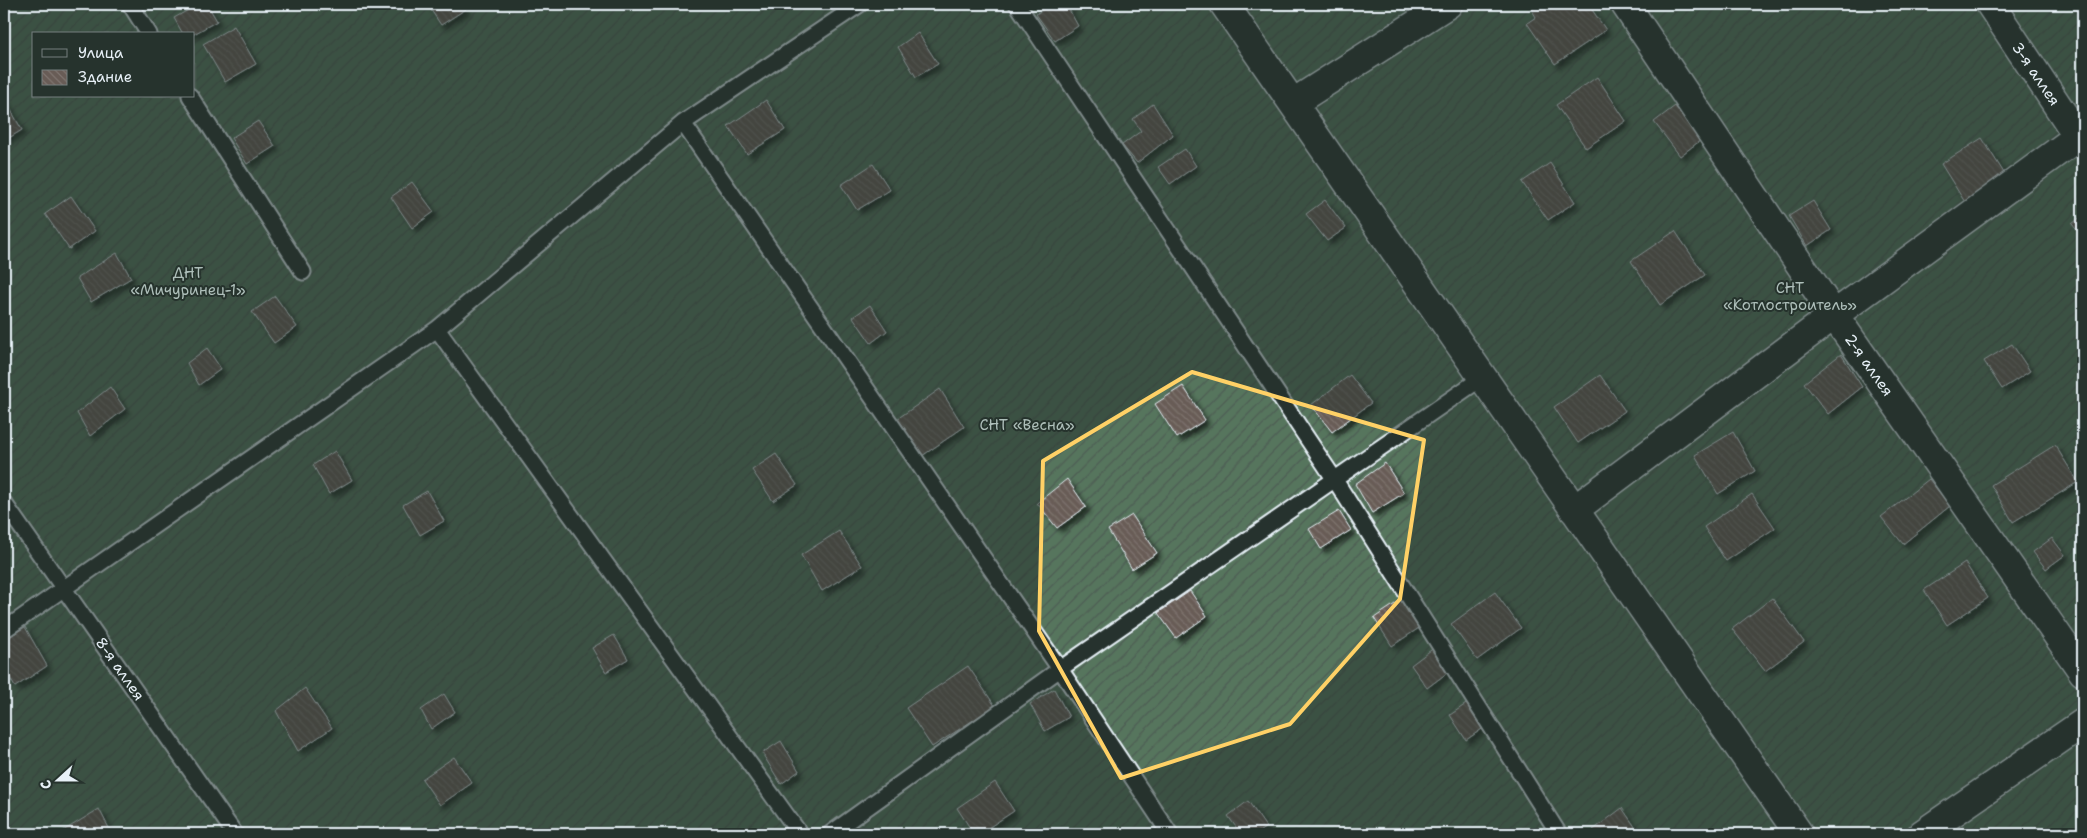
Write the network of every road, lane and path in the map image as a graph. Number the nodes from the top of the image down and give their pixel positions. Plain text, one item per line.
1 (130, 4) edge
2 (860, 4) edge
3 (1017, 4) edge
4 (1224, 4) edge
5 (1448, 4) edge
6 (1625, 4) edge
7 (1990, 4) edge
8 (148, 32) edge
9 (191, 98) edge
10 (1292, 103) junction
11 (683, 123) junction
12 (2082, 138) edge
13 (303, 272) dead end
14 (1834, 315) junction
15 (437, 329) junction
16 (1483, 377) junction
17 (1335, 480) junction
18 (4, 503) edge
19 (1574, 510) junction
20 (64, 588) junction
21 (4, 630) edge
22 (1060, 669) junction
23 (2083, 672) edge
24 (2083, 722) edge
25 (235, 834) edge
26 (800, 834) edge
27 (830, 834) edge
28 (1170, 834) edge
29 (1559, 834) edge
30 (1799, 834) edge
31 (1922, 834) edge

1 - 8 lane
2 - 11 lane
3 - 17 lane
4 - 10 street
5 - 10 street
6 - 14 street, 2-я аллея
7 - 12 street, 3-я аллея
9 - 13 lane
10 - 16 street
11 - 15 lane
11 - 22 lane
12 - 14 street
14 - 19 street
14 - 23 street, 2-я аллея
15 - 20 lane
15 - 26 lane
16 - 17 lane
16 - 19 street
17 - 22 lane
17 - 29 lane
18 - 20 lane, 8-я аллея
19 - 30 street
20 - 21 lane
20 - 25 lane, 8-я аллея
22 - 27 lane
22 - 28 lane
24 - 31 street

